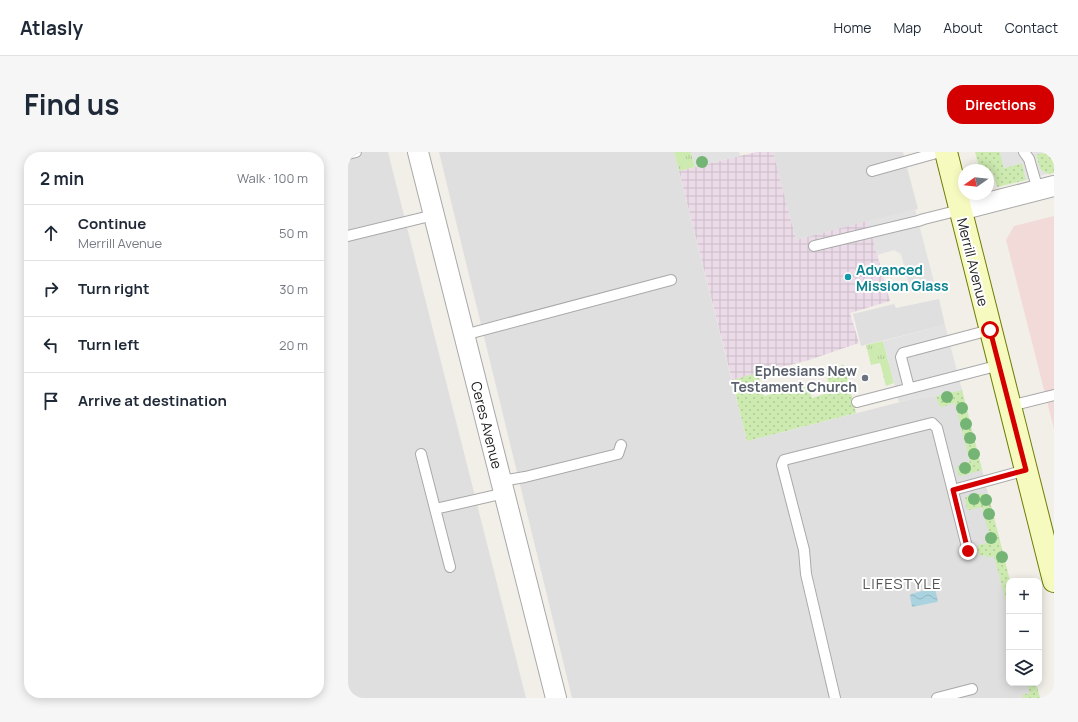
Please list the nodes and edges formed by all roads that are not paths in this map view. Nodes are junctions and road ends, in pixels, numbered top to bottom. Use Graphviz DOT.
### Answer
graph roads {
  1 [pos="356,152"];
  2 [pos="418,152"];
  3 [pos="940,152"];
  4 [pos="946,152"];
  5 [pos="1024,152"];
  6 [pos="348,154"];
  7 [pos="872,171"];
  8 [pos="1046,188"];
  9 [pos="960,210"];
  10 [pos="434,215"];
  11 [pos="348,236"];
  12 [pos="814,246"];
  13 [pos="671,280"];
  14 [pos="990,330"];
  15 [pos="464,335"];
  16 [pos="1000,365"];
  17 [pos="909,388"];
  18 [pos="1054,395"];
  19 [pos="857,402"];
  20 [pos="1010,406"];
  21 [pos="621,445"];
  22 [pos="421,454"];
  23 [pos="1026,470"];
  24 [pos="503,487"];
  25 [pos="953,490"];
  26 [pos="435,509"];
  27 [pos="968,551"];
  28 [pos="450,567"];
  29 [pos="1054,581"];
  30 [pos="972,689"];
  31 [pos="556,698"];
  32 [pos="835,698"];
  33 [pos="937,698"];
  1 -- 6 [label="lane"];
  2 -- 10 [label="street, Ceres Avenue"];
  3 -- 7 [label="lane"];
  4 -- 9 [label="main road, Merrill Avenue"];
  5 -- 8 [label="lane"];
  8 -- 9 [label="street"];
  9 -- 12 [label="lane"];
  9 -- 14 [label="main road, Merrill Avenue"];
  10 -- 11 [label="lane"];
  10 -- 15 [label="street, Ceres Avenue"];
  13 -- 15 [label="lane"];
  14 -- 16 [label="main road, Merrill Avenue"];
  14 -- 17 [label="lane"];
  15 -- 24 [label="street, Ceres Avenue"];
  16 -- 17 [label="lane"];
  16 -- 20 [label="main road, Merrill Avenue"];
  17 -- 19 [label="lane"];
  18 -- 20 [label="lane"];
  20 -- 23 [label="main road, Merrill Avenue"];
  21 -- 24 [label="lane"];
  22 -- 26 [label="lane"];
  23 -- 25 [label="lane"];
  23 -- 29 [label="main road, Merrill Avenue"];
  24 -- 26 [label="lane"];
  24 -- 31 [label="street, Ceres Avenue"];
  25 -- 27 [label="lane"];
  25 -- 32 [label="lane"];
  26 -- 28 [label="lane"];
  30 -- 33 [label="lane"];
}
